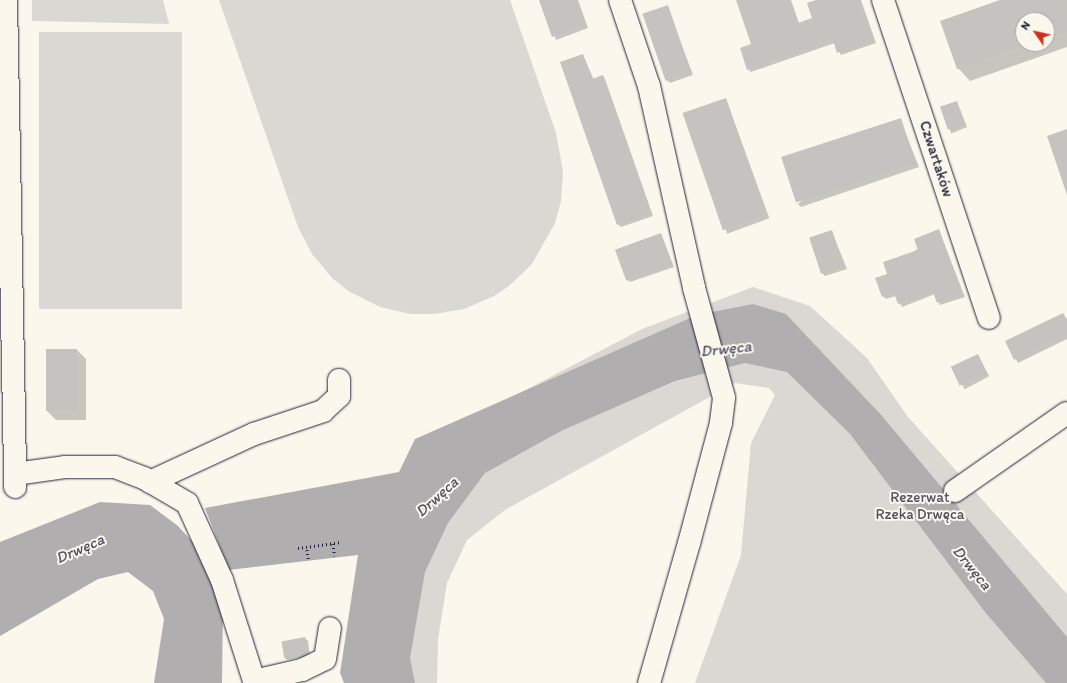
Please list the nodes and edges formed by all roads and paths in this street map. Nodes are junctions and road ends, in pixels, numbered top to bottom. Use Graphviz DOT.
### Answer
graph roads {
  1 [pos="6,0"];
  2 [pos="620,0"];
  3 [pos="883,0"];
  4 [pos="3,42"];
  5 [pos="989,318"];
  6 [pos="339,380"];
  7 [pos="1067,413"];
  8 [pos="150,482"];
  9 [pos="955,491"];
  10 [pos="342,542"];
  11 [pos="333,544"];
  12 [pos="306,547"];
  13 [pos="298,548"];
  14 [pos="335,556"];
  15 [pos="308,559"];
  16 [pos="330,628"];
  17 [pos="649,683"];
  1 -- 4 [label="street"];
  2 -- 17 [label="street"];
  3 -- 5 [label="street, Czwartaków"];
  4 -- 8 [label="street"];
  6 -- 8 [label="street"];
  7 -- 9 [label="street"];
  8 -- 16 [label="street"];
  10 -- 11 [label="path"];
  11 -- 12 [label="path"];
  11 -- 14 [label="path"];
  12 -- 13 [label="path"];
  12 -- 15 [label="path"];
}
